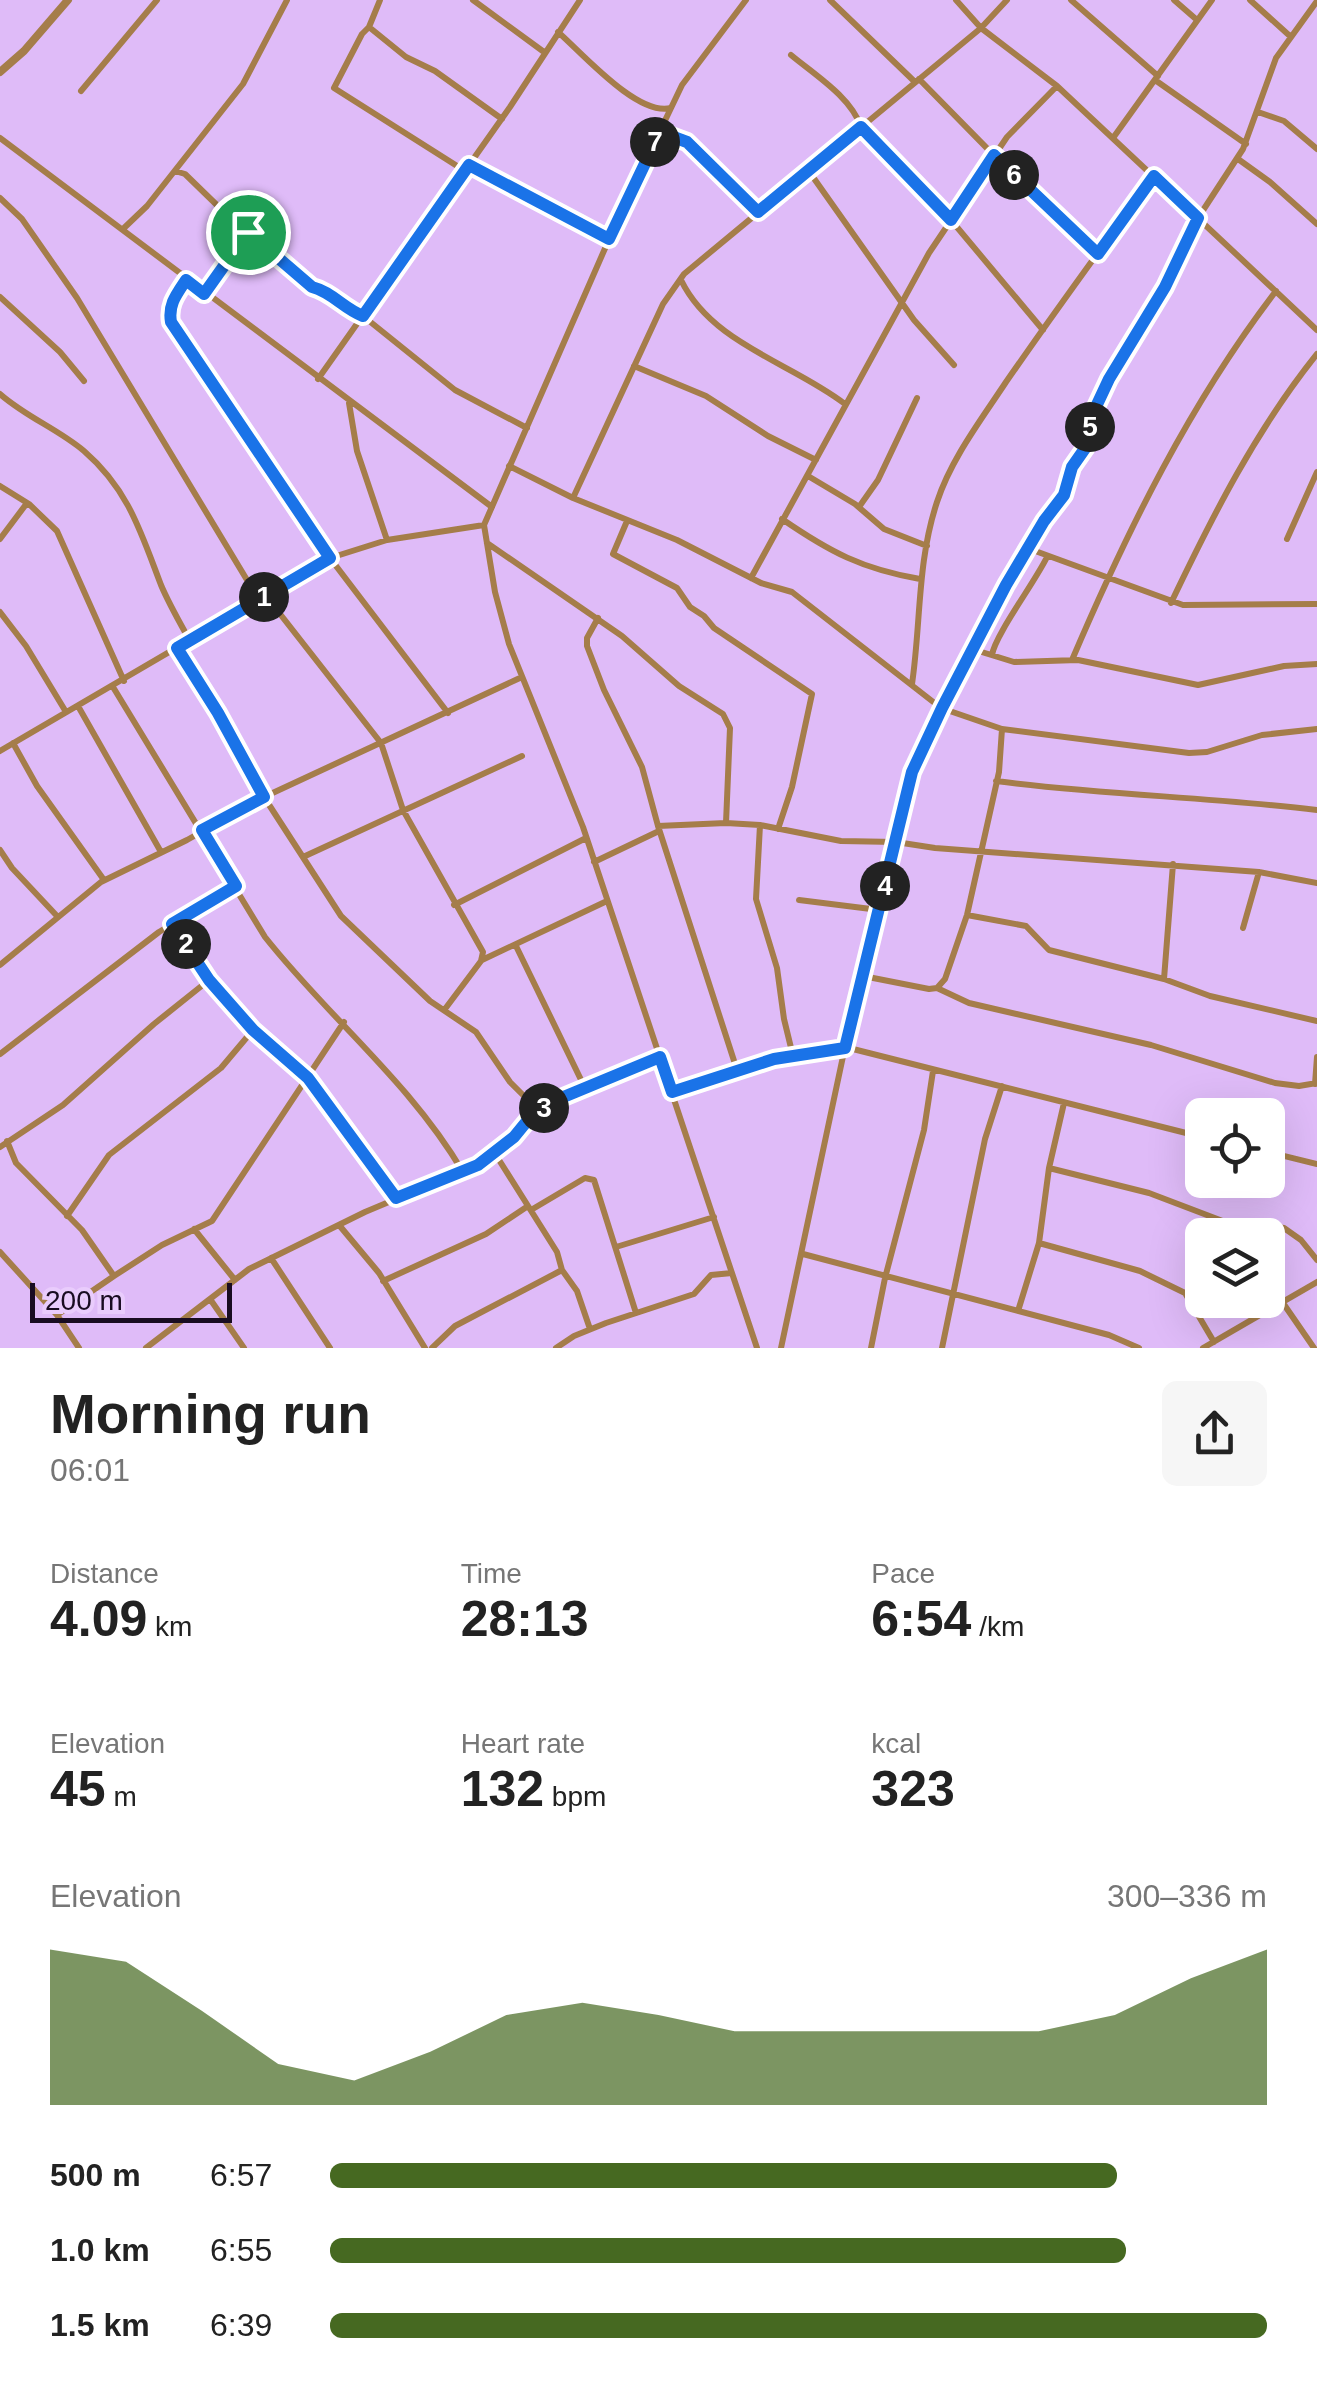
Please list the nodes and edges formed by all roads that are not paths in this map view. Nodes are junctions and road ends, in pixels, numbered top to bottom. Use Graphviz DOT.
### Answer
graph roads {
  1 [pos="68,0"];
  2 [pos="157,0"];
  3 [pos="287,0"];
  4 [pos="380,0"];
  5 [pos="473,0"];
  6 [pos="580,0"];
  7 [pos="746,0"];
  8 [pos="830,0"];
  9 [pos="956,0"];
  10 [pos="1007,0"];
  11 [pos="1072,0"];
  12 [pos="1174,0"];
  13 [pos="1212,0"];
  14 [pos="1250,0"];
  15 [pos="1317,2"];
  16 [pos="1196,20"];
  17 [pos="369,27"];
  18 [pos="982,28"];
  19 [pos="558,32"];
  20 [pos="1291,37"];
  21 [pos="544,52"];
  22 [pos="792,56"];
  23 [pos="0,72"];
  24 [pos="1156,78"];
  25 [pos="917,81"];
  26 [pos="1058,86"];
  27 [pos="81,92"];
  28 [pos="671,108"];
  29 [pos="1258,112"];
  30 [pos="502,118"];
  31 [pos="861,127"];
  32 [pos="660,132"];
  33 [pos="0,138"];
  34 [pos="1113,138"];
  35 [pos="1246,144"];
  36 [pos="1317,149"];
  37 [pos="994,155"];
  38 [pos="1238,159"];
  39 [pos="467,168"];
  40 [pos="808,170"];
  41 [pos="174,171"];
  42 [pos="1154,176"];
  43 [pos="0,198"];
  44 [pos="758,212"];
  45 [pos="1198,218"];
  46 [pos="951,220"];
  47 [pos="1317,224"];
  48 [pos="124,228"];
  49 [pos="248,232"];
  50 [pos="609,239"];
  51 [pos="1098,254"];
  52 [pos="680,279"];
  53 [pos="186,280"];
  54 [pos="1276,292"];
  55 [pos="204,294"];
  56 [pos="0,298"];
  57 [pos="900,302"];
  58 [pos="363,316"];
  59 [pos="1042,330"];
  60 [pos="1317,330"];
  61 [pos="1317,354"];
  62 [pos="954,365"];
  63 [pos="634,366"];
  64 [pos="318,379"];
  65 [pos="84,381"];
  66 [pos="0,394"];
  67 [pos="918,398"];
  68 [pos="349,402"];
  69 [pos="845,404"];
  70 [pos="527,428"];
  71 [pos="816,460"];
  72 [pos="509,466"];
  73 [pos="1317,472"];
  74 [pos="808,476"];
  75 [pos="0,486"];
  76 [pos="573,498"];
  77 [pos="27,503"];
  78 [pos="492,507"];
  79 [pos="859,507"];
  80 [pos="782,519"];
  81 [pos="627,521"];
  82 [pos="484,526"];
  83 [pos="0,539"];
  84 [pos="1286,539"];
  85 [pos="386,540"];
  86 [pos="487,543"];
  87 [pos="927,546"];
  88 [pos="1027,548"];
  89 [pos="1047,557"];
  90 [pos="330,558"];
  91 [pos="751,578"];
  92 [pos="1107,578"];
  93 [pos="920,579"];
  94 [pos="266,596"];
  95 [pos="1172,603"];
  96 [pos="1317,604"];
  97 [pos="0,612"];
  98 [pos="598,618"];
  99 [pos="190,641"];
  100 [pos="177,648"];
  101 [pos="972,648"];
  102 [pos="992,656"];
  103 [pos="1072,660"];
  104 [pos="1317,664"];
  105 [pos="522,677"];
  106 [pos="124,680"];
  107 [pos="912,684"];
  108 [pos="113,687"];
  109 [pos="78,706"];
  110 [pos="942,708"];
  111 [pos="66,712"];
  112 [pos="448,713"];
  113 [pos="1317,729"];
  114 [pos="1002,730"];
  115 [pos="13,743"];
  116 [pos="380,743"];
  117 [pos="0,751"];
  118 [pos="522,756"];
  119 [pos="996,781"];
  120 [pos="264,797"];
  121 [pos="403,810"];
  122 [pos="1317,810"];
  123 [pos="726,823"];
  124 [pos="760,825"];
  125 [pos="658,828"];
  126 [pos="778,829"];
  127 [pos="202,830"];
  128 [pos="586,838"];
  129 [pos="896,842"];
  130 [pos="0,850"];
  131 [pos="979,851"];
  132 [pos="162,852"];
  133 [pos="303,857"];
  134 [pos="594,862"];
  135 [pos="1172,864"];
  136 [pos="1259,872"];
  137 [pos="104,880"];
  138 [pos="1317,883"];
  139 [pos="236,886"];
  140 [pos="799,900"];
  141 [pos="607,901"];
  142 [pos="454,905"];
  143 [pos="880,910"];
  144 [pos="967,915"];
  145 [pos="57,916"];
  146 [pos="172,924"];
  147 [pos="1243,928"];
  148 [pos="516,946"];
  149 [pos="480,961"];
  150 [pos="1,962"];
  151 [pos="863,976"];
  152 [pos="1164,979"];
  153 [pos="209,980"];
  154 [pos="937,988"];
  155 [pos="445,1009"];
  156 [pos="1317,1021"];
  157 [pos="344,1022"];
  158 [pos="253,1030"];
  159 [pos="845,1048"];
  160 [pos="0,1054"];
  161 [pos="793,1056"];
  162 [pos="660,1057"];
  163 [pos="1317,1057"];
  164 [pos="737,1070"];
  165 [pos="933,1071"];
  166 [pos="308,1078"];
  167 [pos="1316,1084"];
  168 [pos="1002,1086"];
  169 [pos="584,1088"];
  170 [pos="672,1092"];
  171 [pos="1064,1103"];
  172 [pos="532,1115"];
  173 [pos="1185,1133"];
  174 [pos="8,1141"];
  175 [pos="0,1147"];
  176 [pos="494,1152"];
  177 [pos="1285,1156"];
  178 [pos="1317,1164"];
  179 [pos="1049,1168"];
  180 [pos="463,1172"];
  181 [pos="396,1198"];
  182 [pos="530,1208"];
  183 [pos="66,1216"];
  184 [pos="714,1217"];
  185 [pos="339,1224"];
  186 [pos="194,1229"];
  187 [pos="1039,1243"];
  188 [pos="616,1247"];
  189 [pos="0,1252"];
  190 [pos="803,1254"];
  191 [pos="271,1258"];
  192 [pos="1317,1260"];
  193 [pos="562,1270"];
  194 [pos="732,1273"];
  195 [pos="114,1276"];
  196 [pos="885,1278"];
  197 [pos="234,1280"];
  198 [pos="383,1281"];
  199 [pos="1317,1282"];
  200 [pos="952,1296"];
  201 [pos="210,1299"];
  202 [pos="1285,1302"];
  203 [pos="1285,1304"];
  204 [pos="1018,1312"];
  205 [pos="636,1313"];
  206 [pos="56,1316"];
  207 [pos="1257,1318"];
  208 [pos="590,1329"];
  209 [pos="1214,1342"];
  210 [pos="157,1345"];
  211 [pos="79,1348"];
  212 [pos="146,1348"];
  213 [pos="244,1348"];
  214 [pos="330,1348"];
  215 [pos="428,1348"];
  216 [pos="556,1348"];
  217 [pos="757,1348"];
  218 [pos="781,1348"];
  219 [pos="871,1348"];
  220 [pos="942,1348"];
  221 [pos="1139,1348"];
  222 [pos="1203,1348"];
  223 [pos="1314,1348"];
  1 -- 23 [label="street"];
  2 -- 27 [label="street"];
  3 -- 41 [label="street"];
  4 -- 17 [label="street"];
  5 -- 21 [label="street"];
  6 -- 19 [label="street"];
  7 -- 28 [label="street"];
  8 -- 25 [label="street"];
  9 -- 18 [label="street"];
  10 -- 18 [label="street"];
  11 -- 24 [label="street"];
  12 -- 16 [label="street"];
  13 -- 16 [label="street"];
  14 -- 20 [label="street"];
  15 -- 20 [label="street"];
  16 -- 24 [label="street"];
  17 -- 30 [label="street"];
  17 -- 39 [label="street"];
  18 -- 25 [label="street"];
  18 -- 26 [label="street"];
  19 -- 21 [label="street"];
  19 -- 28 [label="street"];
  20 -- 29 [label="street"];
  21 -- 30 [label="street"];
  22 -- 31 [label="street"];
  24 -- 34 [label="street"];
  24 -- 35 [label="street"];
  25 -- 31 [label="street"];
  25 -- 37 [label="street"];
  26 -- 34 [label="street"];
  26 -- 37 [label="street"];
  28 -- 32 [label="street"];
  29 -- 35 [label="street"];
  29 -- 36 [label="street"];
  30 -- 39 [label="street"];
  31 -- 40 [label="street"];
  31 -- 46 [label="street"];
  32 -- 44 [label="street"];
  32 -- 50 [label="street"];
  33 -- 48 [label="street"];
  34 -- 42 [label="street"];
  35 -- 38 [label="street"];
  37 -- 46 [label="street"];
  37 -- 51 [label="street"];
  38 -- 45 [label="street"];
  38 -- 47 [label="street"];
  39 -- 50 [label="street"];
  39 -- 58 [label="street"];
  40 -- 44 [label="street"];
  40 -- 57 [label="street"];
  41 -- 48 [label="street"];
  41 -- 49 [label="street"];
  42 -- 45 [label="street"];
  42 -- 51 [label="street"];
  43 -- 94 [label="street"];
  44 -- 52 [label="street"];
  45 -- 54 [label="street"];
  45 -- 88 [label="street"];
  46 -- 57 [label="street"];
  46 -- 59 [label="street"];
  48 -- 53 [label="street"];
  49 -- 55 [label="street"];
  49 -- 58 [label="street"];
  50 -- 70 [label="street"];
  51 -- 59 [label="street"];
  52 -- 63 [label="street"];
  52 -- 69 [label="street"];
  53 -- 55 [label="street"];
  53 -- 90 [label="street"];
  54 -- 60 [label="street"];
  54 -- 92 [label="street"];
  55 -- 64 [label="street"];
  56 -- 65 [label="street"];
  57 -- 62 [label="street"];
  57 -- 69 [label="street"];
  58 -- 64 [label="street"];
  58 -- 70 [label="street"];
  59 -- 87 [label="street"];
  61 -- 95 [label="street"];
  63 -- 71 [label="street"];
  63 -- 76 [label="street"];
  64 -- 68 [label="street"];
  66 -- 99 [label="street"];
  67 -- 79 [label="street"];
  68 -- 78 [label="street"];
  68 -- 85 [label="street"];
  69 -- 71 [label="street"];
  70 -- 72 [label="street"];
  71 -- 74 [label="street"];
  72 -- 76 [label="street"];
  72 -- 78 [label="street"];
  73 -- 84 [label="street"];
  74 -- 79 [label="street"];
  74 -- 80 [label="street"];
  75 -- 77 [label="street"];
  76 -- 81 [label="street"];
  77 -- 83 [label="street"];
  77 -- 106 [label="street"];
  78 -- 82 [label="street"];
  79 -- 87 [label="street"];
  80 -- 91 [label="street"];
  80 -- 93 [label="street"];
  81 -- 91 [label="street"];
  81 -- 126 [label="street"];
  82 -- 85 [label="street"];
  82 -- 86 [label="street"];
  85 -- 90 [label="street"];
  86 -- 98 [label="street"];
  86 -- 105 [label="street"];
  87 -- 93 [label="street"];
  88 -- 89 [label="street"];
  88 -- 101 [label="street"];
  89 -- 92 [label="street"];
  89 -- 102 [label="street"];
  90 -- 94 [label="street"];
  90 -- 112 [label="street"];
  91 -- 107 [label="street"];
  92 -- 95 [label="street"];
  92 -- 103 [label="street"];
  93 -- 107 [label="street"];
  94 -- 99 [label="street"];
  94 -- 116 [label="street"];
  95 -- 96 [label="street"];
  97 -- 111 [label="street"];
  98 -- 123 [label="street"];
  98 -- 125 [label="street"];
  99 -- 100 [label="street"];
  100 -- 106 [label="street"];
  100 -- 120 [label="street"];
  101 -- 102 [label="street"];
  101 -- 110 [label="street"];
  102 -- 103 [label="street"];
  103 -- 104 [label="street"];
  105 -- 112 [label="street"];
  105 -- 128 [label="street"];
  106 -- 108 [label="street"];
  107 -- 110 [label="street"];
  108 -- 109 [label="street"];
  108 -- 127 [label="street"];
  109 -- 111 [label="street"];
  109 -- 132 [label="street"];
  110 -- 114 [label="street"];
  110 -- 129 [label="street"];
  111 -- 115 [label="street"];
  112 -- 116 [label="street"];
  113 -- 114 [label="street"];
  114 -- 119 [label="street"];
  115 -- 117 [label="street"];
  115 -- 137 [label="street"];
  116 -- 120 [label="street"];
  116 -- 121 [label="street"];
  118 -- 121 [label="street"];
  119 -- 122 [label="street"];
  119 -- 131 [label="street"];
  120 -- 127 [label="street"];
  120 -- 133 [label="street"];
  121 -- 133 [label="street"];
  121 -- 142 [label="street"];
  123 -- 124 [label="street"];
  123 -- 125 [label="street"];
  124 -- 126 [label="street"];
  124 -- 161 [label="street"];
  125 -- 134 [label="street"];
  125 -- 164 [label="street"];
  126 -- 129 [label="street"];
  127 -- 132 [label="street"];
  127 -- 139 [label="street"];
  128 -- 134 [label="street"];
  128 -- 142 [label="street"];
  129 -- 131 [label="street"];
  129 -- 143 [label="street"];
  130 -- 145 [label="street"];
  131 -- 135 [label="street"];
  131 -- 144 [label="street"];
  132 -- 137 [label="street"];
  133 -- 155 [label="street"];
  134 -- 141 [label="street"];
  135 -- 136 [label="street"];
  135 -- 152 [label="street"];
  136 -- 138 [label="street"];
  136 -- 147 [label="street"];
  137 -- 145 [label="street"];
  139 -- 146 [label="street"];
  139 -- 157 [label="street"];
  140 -- 143 [label="street"];
  141 -- 148 [label="street"];
  141 -- 162 [label="street"];
  142 -- 149 [label="street"];
  143 -- 151 [label="street"];
  144 -- 152 [label="street"];
  144 -- 154 [label="street"];
  145 -- 150 [label="street"];
  146 -- 153 [label="street"];
  146 -- 160 [label="street"];
  148 -- 149 [label="street"];
  148 -- 169 [label="street"];
  149 -- 155 [label="street"];
  151 -- 154 [label="street"];
  151 -- 159 [label="street"];
  152 -- 156 [label="street"];
  153 -- 158 [label="street"];
  153 -- 174 [label="street"];
  154 -- 167 [label="street"];
  155 -- 172 [label="street"];
  157 -- 166 [label="street"];
  157 -- 180 [label="street"];
  158 -- 166 [label="street"];
  158 -- 183 [label="street"];
  159 -- 161 [label="street"];
  159 -- 165 [label="street"];
  159 -- 190 [label="street"];
  161 -- 164 [label="street"];
  162 -- 169 [label="street"];
  162 -- 170 [label="street"];
  163 -- 167 [label="street"];
  164 -- 170 [label="street"];
  165 -- 168 [label="street"];
  165 -- 196 [label="street"];
  166 -- 181 [label="street"];
  166 -- 186 [label="street"];
  168 -- 171 [label="street"];
  168 -- 200 [label="street"];
  169 -- 172 [label="street"];
  170 -- 184 [label="street"];
  171 -- 173 [label="street"];
  171 -- 179 [label="street"];
  172 -- 176 [label="street"];
  174 -- 175 [label="street"];
  174 -- 183 [label="street"];
  176 -- 180 [label="street"];
  176 -- 182 [label="street"];
  177 -- 178 [label="street"];
  179 -- 187 [label="street"];
  179 -- 192 [label="street"];
  180 -- 181 [label="street"];
  181 -- 185 [label="street"];
  182 -- 188 [label="street"];
  182 -- 193 [label="street"];
  182 -- 198 [label="street"];
  183 -- 195 [label="street"];
  184 -- 188 [label="street"];
  184 -- 194 [label="street"];
  185 -- 191 [label="street"];
  185 -- 198 [label="street"];
  186 -- 195 [label="street"];
  186 -- 197 [label="street"];
  187 -- 204 [label="street"];
  187 -- 209 [label="street"];
  188 -- 205 [label="street"];
  189 -- 206 [label="street"];
  190 -- 196 [label="street"];
  190 -- 218 [label="street"];
  191 -- 197 [label="street"];
  191 -- 214 [label="street"];
  193 -- 208 [label="street"];
  193 -- 215 [label="street"];
  194 -- 205 [label="street"];
  194 -- 217 [label="street"];
  195 -- 206 [label="street"];
  196 -- 200 [label="street"];
  196 -- 219 [label="street"];
  197 -- 201 [label="street"];
  198 -- 215 [label="street"];
  199 -- 202 [label="street"];
  200 -- 204 [label="street"];
  200 -- 220 [label="street"];
  201 -- 210 [label="street"];
  201 -- 213 [label="street"];
  203 -- 223 [label="street"];
  204 -- 221 [label="street"];
  205 -- 208 [label="street"];
  206 -- 211 [label="street"];
  207 -- 209 [label="street"];
  208 -- 216 [label="street"];
  209 -- 222 [label="street"];
  210 -- 212 [label="street"];
}
